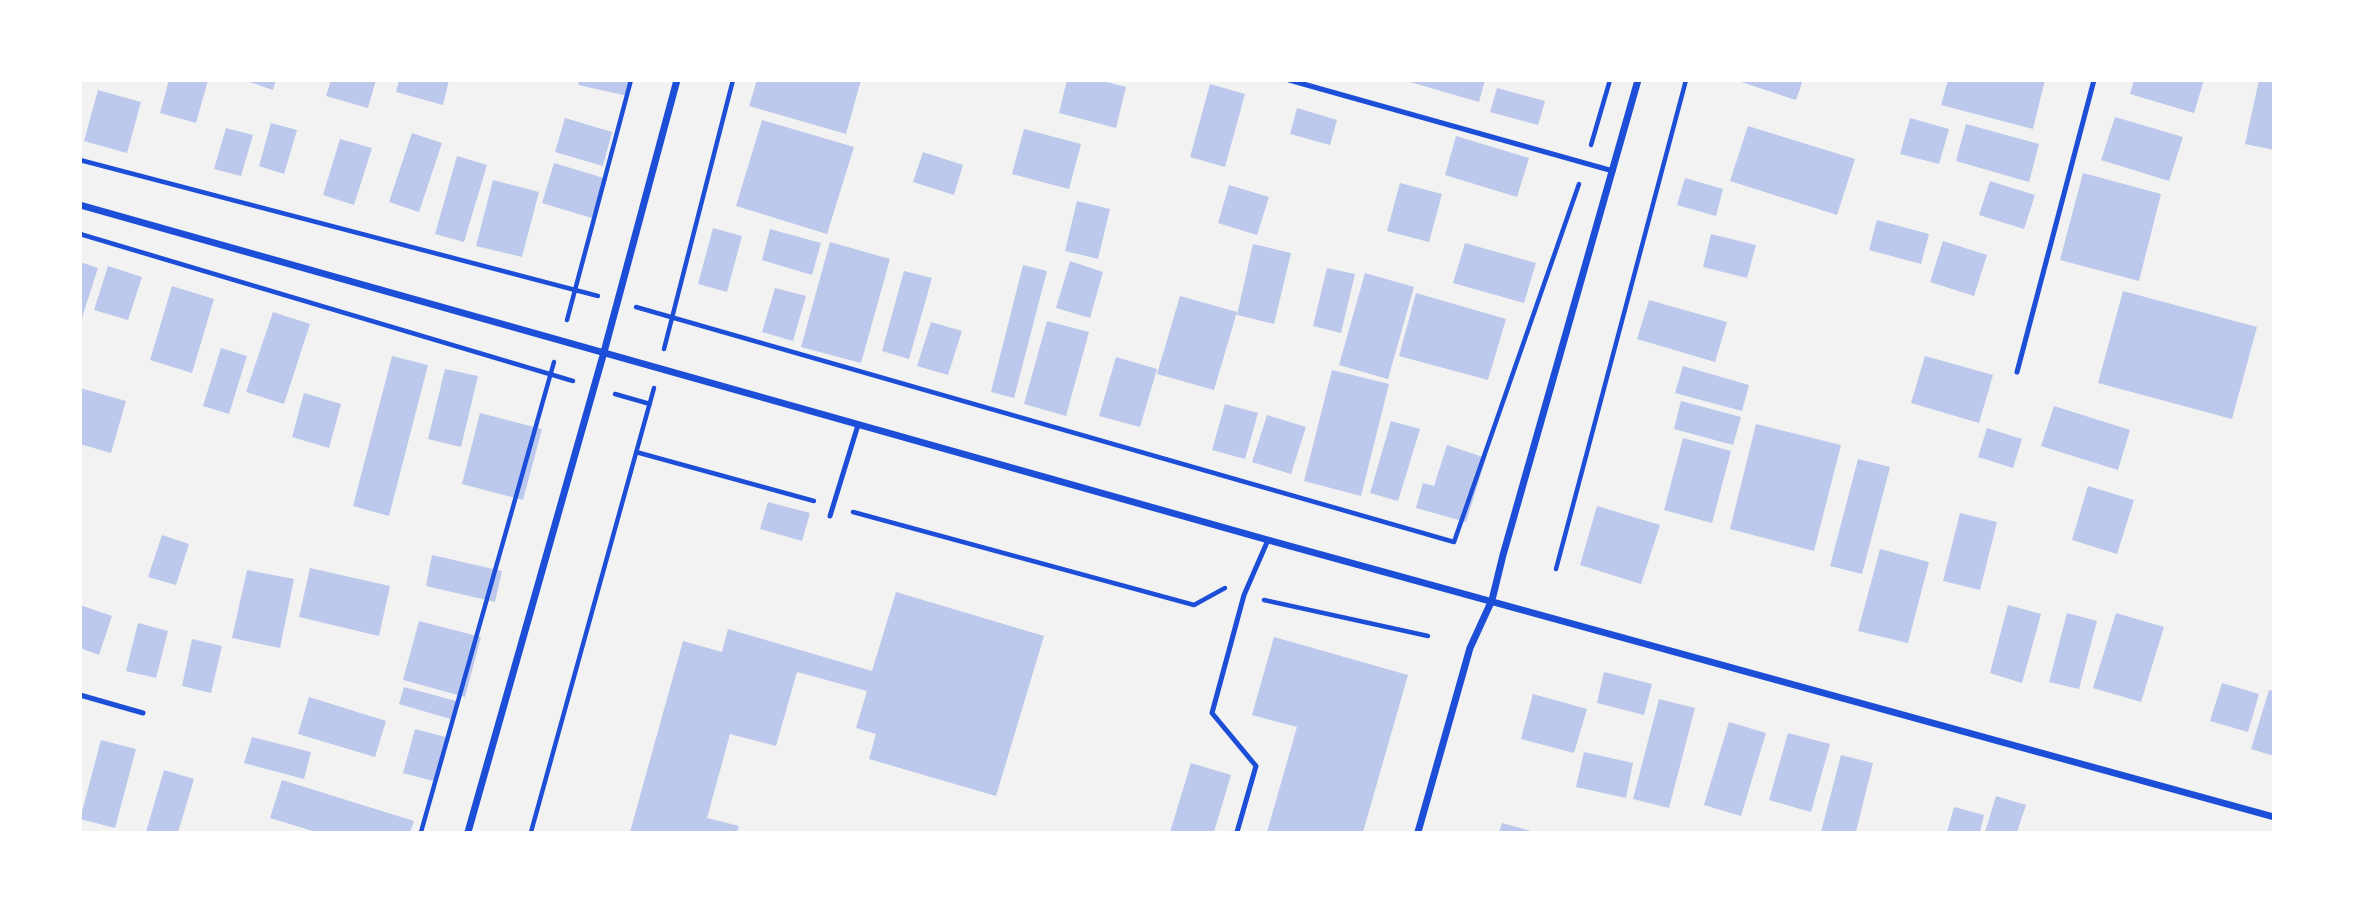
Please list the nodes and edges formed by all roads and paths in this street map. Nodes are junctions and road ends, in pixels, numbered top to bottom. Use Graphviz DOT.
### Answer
graph roads {
  1 [pos="631,80"];
  2 [pos="677,80"];
  3 [pos="733,80"];
  4 [pos="1289,80"];
  5 [pos="1610,80"];
  6 [pos="1638,80"];
  7 [pos="1686,80"];
  8 [pos="2094,80"];
  9 [pos="80,160"];
  10 [pos="1586,162"];
  11 [pos="1612,172"];
  12 [pos="80,205"];
  13 [pos="80,234"];
  14 [pos="576,289"];
  15 [pos="618,302"];
  16 [pos="672,317"];
  17 [pos="561,339"];
  18 [pos="604,352"];
  19 [pos="659,368"];
  20 [pos="2017,372"];
  21 [pos="551,374"];
  22 [pos="594,388"];
  23 [pos="650,404"];
  24 [pos="858,425"];
  25 [pos="636,452"];
  26 [pos="832,506"];
  27 [pos="830,516"];
  28 [pos="1268,540"];
  29 [pos="1556,569"];
  30 [pos="1244,595"];
  31 [pos="1492,600"];
  32 [pos="1428,636"];
  33 [pos="80,695"];
  34 [pos="143,713"];
  35 [pos="2273,817"];
  36 [pos="421,832"];
  37 [pos="468,832"];
  38 [pos="531,832"];
  39 [pos="1237,832"];
  40 [pos="1418,832"];
  1 -- 14 [label="path"];
  2 -- 15 [label="street"];
  3 -- 16 [label="path"];
  4 -- 10 [label="lane"];
  5 -- 10 [label="path"];
  6 -- 11 [label="street"];
  7 -- 29 [label="path"];
  8 -- 20 [label="lane"];
  9 -- 14 [label="path"];
  10 -- 11 [label="lane"];
  10 -- 16 [label="path"];
  11 -- 31 [label="street"];
  12 -- 17 [label="street"];
  13 -- 21 [label="path"];
  14 -- 15 [label="path"];
  14 -- 17 [label="path"];
  15 -- 16 [label="path"];
  15 -- 18 [label="street"];
  16 -- 19 [label="path"];
  17 -- 18 [label="street"];
  17 -- 21 [label="path"];
  18 -- 19 [label="street"];
  18 -- 22 [label="street"];
  19 -- 23 [label="path"];
  19 -- 24 [label="street"];
  21 -- 22 [label="path"];
  21 -- 36 [label="path"];
  22 -- 23 [label="path"];
  22 -- 37 [label="street"];
  23 -- 25 [label="path"];
  24 -- 26 [label="lane"];
  24 -- 28 [label="street"];
  25 -- 26 [label="path"];
  25 -- 38 [label="path"];
  26 -- 27 [label="lane"];
  26 -- 30 [label="path"];
  28 -- 30 [label="lane"];
  28 -- 31 [label="street"];
  30 -- 32 [label="path"];
  30 -- 39 [label="lane"];
  31 -- 35 [label="street"];
  31 -- 40 [label="street"];
  33 -- 34 [label="lane"];
}
